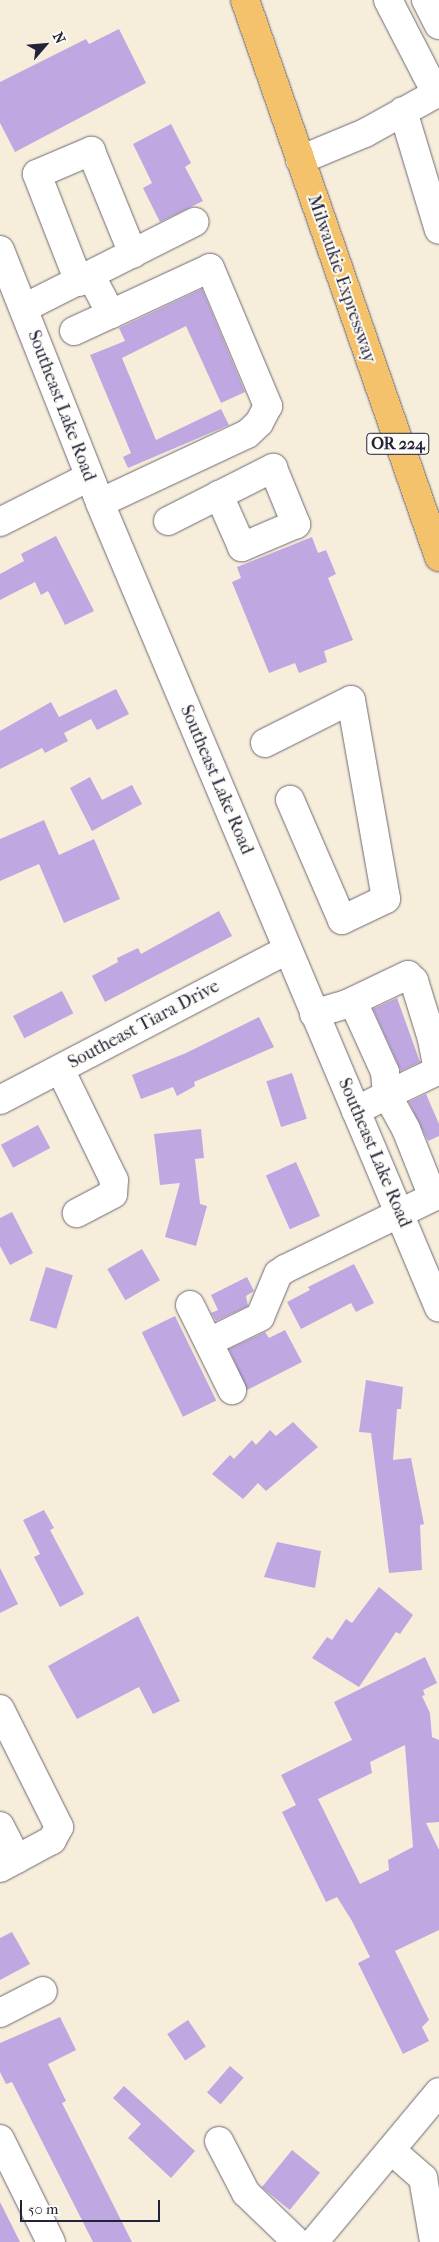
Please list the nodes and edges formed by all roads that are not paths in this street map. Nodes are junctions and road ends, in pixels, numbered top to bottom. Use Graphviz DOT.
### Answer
graph roads {
  1 [pos="245,0"];
  2 [pos="388,0"];
  3 [pos="426,0"];
  4 [pos="439,24"];
  5 [pos="438,93"];
  6 [pos="403,111"];
  7 [pos="300,160"];
  8 [pos="194,222"];
  9 [pos="439,230"];
  10 [pos="0,250"];
  11 [pos="133,254"];
  12 [pos="85,279"];
  13 [pos="24,308"];
  14 [pos="111,314"];
  15 [pos="74,331"];
  16 [pos="89,477"];
  17 [pos="220,495"];
  18 [pos="100,503"];
  19 [pos="168,521"];
  20 [pos="0,522"];
  21 [pos="439,557"];
  22 [pos="265,743"];
  23 [pos="290,800"];
  24 [pos="287,950"];
  25 [pos="351,1005"];
  26 [pos="314,1014"];
  27 [pos="60,1069"];
  28 [pos="386,1083"];
  29 [pos="0,1100"];
  30 [pos="356,1112"];
  31 [pos="399,1213"];
  32 [pos="77,1214"];
  33 [pos="190,1305"];
  34 [pos="439,1308"];
  35 [pos="209,1342"];
  36 [pos="232,1390"];
  37 [pos="0,1709"];
  38 [pos="0,1826"];
  39 [pos="8,1863"];
  40 [pos="43,1991"];
  41 [pos="0,2013"];
  42 [pos="439,2092"];
  43 [pos="0,2139"];
  44 [pos="219,2141"];
  45 [pos="391,2150"];
  46 [pos="312,2241"];
  47 [pos="51,2242"];
  48 [pos="434,2242"];
  1 -- 7 [label="highway, Milwaukie Expressway / OR 224"];
  2 -- 5 [label="street"];
  3 -- 4 [label="street"];
  5 -- 6 [label="street"];
  6 -- 7 [label="street"];
  6 -- 9 [label="street"];
  7 -- 21 [label="highway, Milwaukie Expressway / OR 224"];
  8 -- 11 [label="street"];
  10 -- 13 [label="street, Southeast Lake Road"];
  11 -- 12 [label="street"];
  11 -- 12 [label="street"];
  12 -- 13 [label="street"];
  12 -- 14 [label="street"];
  13 -- 16 [label="street, Southeast Lake Road"];
  14 -- 15 [label="street"];
  14 -- 18 [label="street"];
  16 -- 18 [label="street, Southeast Lake Road"];
  16 -- 20 [label="street"];
  17 -- 19 [label="street"];
  18 -- 24 [label="street, Southeast Lake Road"];
  22 -- 23 [label="street"];
  24 -- 26 [label="street, Southeast Lake Road"];
  24 -- 27 [label="street, Southeast Tiara Drive"];
  25 -- 26 [label="street"];
  25 -- 28 [label="street"];
  25 -- 28 [label="street"];
  26 -- 30 [label="street, Southeast Lake Road"];
  27 -- 29 [label="street, Southeast Tiara Drive"];
  27 -- 32 [label="street"];
  28 -- 30 [label="street"];
  28 -- 31 [label="street"];
  30 -- 31 [label="street, Southeast Lake Road"];
  31 -- 34 [label="street, Southeast Lake Road"];
  31 -- 35 [label="street"];
  33 -- 35 [label="street"];
  35 -- 36 [label="street"];
  37 -- 39 [label="street"];
  38 -- 39 [label="street"];
  40 -- 41 [label="street"];
  42 -- 45 [label="street"];
  43 -- 47 [label="street"];
  44 -- 46 [label="street"];
  45 -- 46 [label="street"];
  45 -- 48 [label="street"];
}
